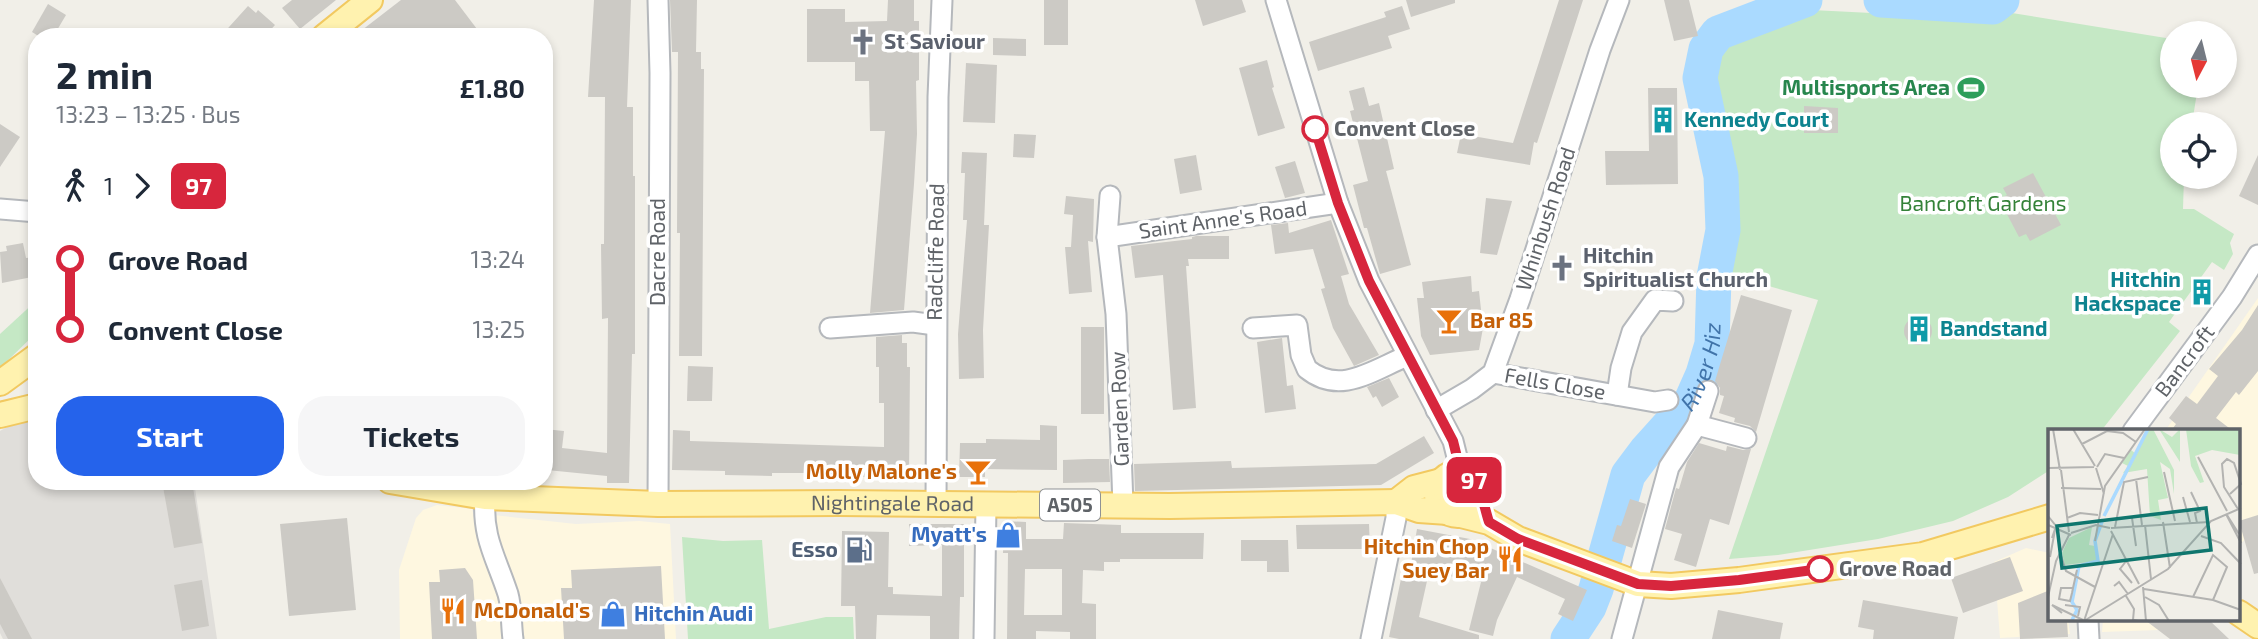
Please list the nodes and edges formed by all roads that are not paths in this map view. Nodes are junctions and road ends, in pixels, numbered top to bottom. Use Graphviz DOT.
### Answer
graph roads {
  1 [pos="370,0"];
  2 [pos="658,0"];
  3 [pos="942,0"];
  4 [pos="1278,0"];
  5 [pos="1619,0"];
  6 [pos="335,28"];
  7 [pos="1110,196"];
  8 [pos="1338,203"];
  9 [pos="0,209"];
  10 [pos="28,211"];
  11 [pos="1107,237"];
  12 [pos="2258,255"];
  13 [pos="1673,301"];
  14 [pos="935,324"];
  15 [pos="830,328"];
  16 [pos="1253,328"];
  17 [pos="1406,356"];
  18 [pos="28,369"];
  19 [pos="1493,373"];
  20 [pos="0,383"];
  21 [pos="1708,391"];
  22 [pos="1618,395"];
  23 [pos="1668,400"];
  24 [pos="28,408"];
  25 [pos="1436,410"];
  26 [pos="0,415"];
  27 [pos="1697,425"];
  28 [pos="2134,429"];
  29 [pos="1746,438"];
  30 [pos="1451,477"];
  31 [pos="474,490"];
  32 [pos="493,492"];
  33 [pos="1479,492"];
  34 [pos="1396,502"];
  35 [pos="936,503"];
  36 [pos="658,504"];
  37 [pos="986,505"];
  38 [pos="1123,505"];
  39 [pos="1454,514"];
  40 [pos="2048,518"];
  41 [pos="1489,522"];
  42 [pos="1638,584"];
  43 [pos="2240,613"];
  44 [pos="2258,626"];
  45 [pos="513,639"];
  46 [pos="984,639"];
  47 [pos="1371,639"];
  48 [pos="1622,639"];
  1 -- 6 [label="main road"];
  2 -- 36 [label="street, Dacre Road"];
  3 -- 14 [label="street, Radcliffe Road"];
  4 -- 8 [label="street"];
  5 -- 19 [label="street, Whinbush Road"];
  7 -- 11 [label="street, Garden Row"];
  8 -- 11 [label="street, Saint Anne's Road"];
  8 -- 17 [label="street"];
  9 -- 10 [label="street"];
  11 -- 38 [label="street, Garden Row"];
  12 -- 28 [label="street, Bancroft"];
  13 -- 22 [label="street, Fells Close"];
  14 -- 15 [label="street"];
  14 -- 35 [label="street, Radcliffe Road"];
  16 -- 17 [label="street"];
  17 -- 25 [label="street"];
  18 -- 20 [label="main road"];
  19 -- 22 [label="street, Fells Close"];
  19 -- 25 [label="street"];
  21 -- 27 [label="street"];
  22 -- 23 [label="street, Fells Close"];
  24 -- 26 [label="main road"];
  25 -- 30 [label="street"];
  27 -- 29 [label="street"];
  27 -- 42 [label="street"];
  30 -- 33 [label="main road"];
  30 -- 34 [label="main road, Nightingale Road / A505"];
  30 -- 39 [label="main road"];
  31 -- 32 [label="main road, Nightingale Road / A505"];
  32 -- 36 [label="main road, Nightingale Road / A505"];
  32 -- 45 [label="street"];
  33 -- 39 [label="main road"];
  33 -- 41 [label="main road"];
  34 -- 38 [label="main road, Nightingale Road / A505"];
  34 -- 39 [label="main road, Nightingale Road / A505"];
  34 -- 47 [label="street"];
  35 -- 36 [label="main road, Nightingale Road / A505"];
  35 -- 37 [label="main road, Nightingale Road / A505"];
  37 -- 38 [label="main road, Nightingale Road / A505"];
  37 -- 46 [label="street"];
  39 -- 41 [label="main road, Nightingale Road / A505"];
  40 -- 42 [label="main road, Nightingale Road / A505"];
  41 -- 42 [label="main road, Nightingale Road / A505"];
  42 -- 48 [label="street"];
  43 -- 44 [label="main road"];
}
